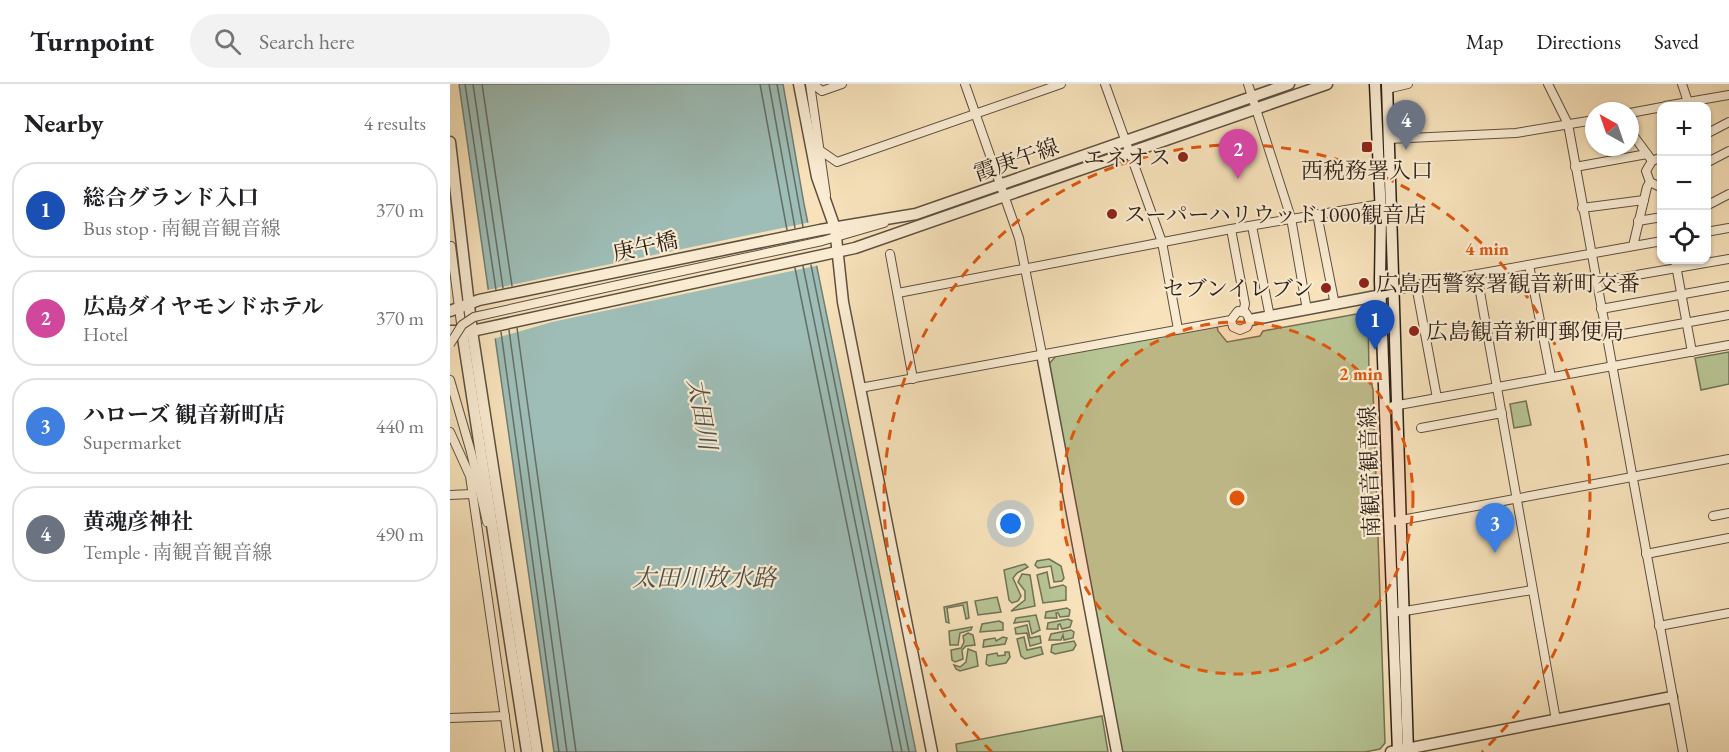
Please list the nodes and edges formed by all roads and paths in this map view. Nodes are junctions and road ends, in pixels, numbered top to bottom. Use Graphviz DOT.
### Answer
graph roads {
  1 [pos="800,84"];
  2 [pos="812,84"];
  3 [pos="842,84"];
  4 [pos="965,84"];
  5 [pos="1062,84"];
  6 [pos="1105,84"];
  7 [pos="1248,84"];
  8 [pos="1289,84"];
  9 [pos="1327,84"];
  10 [pos="1375,84"];
  11 [pos="1408,84"];
  12 [pos="1548,84"];
  13 [pos="1682,84"];
  14 [pos="1387,87"];
  15 [pos="1729,95"];
  16 [pos="1252,97"];
  17 [pos="1688,102"];
  18 [pos="1657,108"];
  19 [pos="1257,110"];
  20 [pos="1639,111"];
  21 [pos="975,113"];
  22 [pos="1585,121"];
  23 [pos="1729,122"];
  24 [pos="1568,124"];
  25 [pos="1711,132"];
  26 [pos="1388,139"];
  27 [pos="1125,141"];
  28 [pos="450,142"];
  29 [pos="1639,143"];
  30 [pos="821,151"];
  31 [pos="1729,151"];
  32 [pos="1130,154"];
  33 [pos="1649,157"];
  34 [pos="1657,157"];
  35 [pos="1711,161"];
  36 [pos="1575,167"];
  37 [pos="1650,182"];
  38 [pos="1000,186"];
  39 [pos="1657,186"];
  40 [pos="1729,194"];
  41 [pos="1005,198"];
  42 [pos="1644,200"];
  43 [pos="826,202"];
  44 [pos="1381,204"];
  45 [pos="1711,204"];
  46 [pos="1582,208"];
  47 [pos="1317,214"];
  48 [pos="1291,218"];
  49 [pos="1657,218"];
  50 [pos="1638,221"];
  51 [pos="1252,226"];
  52 [pos="1729,228"];
  53 [pos="1230,229"];
  54 [pos="1711,229"];
  55 [pos="835,233"];
  56 [pos="821,236"];
  57 [pos="1162,242"];
  58 [pos="1657,242"];
  59 [pos="450,246"];
  60 [pos="1633,246"];
  61 [pos="839,252"];
  62 [pos="890,254"];
  63 [pos="1590,254"];
  64 [pos="1729,259"];
  65 [pos="1711,261"];
  66 [pos="1676,264"];
  67 [pos="1529,265"];
  68 [pos="1026,267"];
  69 [pos="1477,275"];
  70 [pos="1596,282"];
  71 [pos="1416,285"];
  72 [pos="1729,286"];
  73 [pos="898,292"];
  74 [pos="1387,293"];
  75 [pos="1682,295"];
  76 [pos="1335,305"];
  77 [pos="464,306"];
  78 [pos="1601,309"];
  79 [pos="1307,310"];
  80 [pos="1729,315"];
  81 [pos="1247,316"];
  82 [pos="1270,317"];
  83 [pos="1231,320"];
  84 [pos="1687,322"];
  85 [pos="1178,329"];
  86 [pos="450,331"];
  87 [pos="467,331"];
  88 [pos="1607,337"];
  89 [pos="450,344"];
  90 [pos="1729,345"];
  91 [pos="1692,352"];
  92 [pos="1042,354"];
  93 [pos="1611,366"];
  94 [pos="1551,377"];
  95 [pos="913,379"];
  96 [pos="450,380"];
  97 [pos="1498,387"];
  98 [pos="860,388"];
  99 [pos="1437,398"];
  100 [pos="1392,406"];
  101 [pos="1502,413"];
  102 [pos="1421,428"];
  103 [pos="450,432"];
  104 [pos="453,445"];
  105 [pos="1729,459"];
  106 [pos="1631,478"];
  107 [pos="472,494"];
  108 [pos="450,495"];
  109 [pos="1517,500"];
  110 [pos="1729,513"];
  111 [pos="1713,516"];
  112 [pos="1395,521"];
  113 [pos="1729,538"];
  114 [pos="1646,555"];
  115 [pos="503,583"];
  116 [pos="1532,590"];
  117 [pos="1398,612"];
  118 [pos="1729,613"];
  119 [pos="1659,626"];
  120 [pos="1672,697"];
  121 [pos="505,716"];
  122 [pos="450,718"];
  123 [pos="1556,720"];
  124 [pos="1400,751"];
  125 [pos="510,752"];
  126 [pos="527,752"];
  127 [pos="537,752"];
  128 [pos="932,752"];
  129 [pos="1117,752"];
  130 [pos="1683,752"];
  1 -- 43 [label="street"];
  2 -- 3 [label="street"];
  2 -- 30 [label="street"];
  4 -- 21 [label="street"];
  5 -- 21 [label="street"];
  6 -- 27 [label="street"];
  7 -- 16 [label="street"];
  8 -- 16 [label="street, 霞庚午線"];
  9 -- 19 [label="street"];
  10 -- 44 [label="street, 南観音観音線"];
  11 -- 14 [label="street"];
  12 -- 24 [label="street"];
  13 -- 17 [label="street"];
  14 -- 26 [label="street, 南観音観音線"];
  15 -- 17 [label="street"];
  16 -- 19 [label="street"];
  16 -- 27 [label="street, 霞庚午線"];
  18 -- 20 [label="street"];
  19 -- 32 [label="street"];
  19 -- 48 [label="street"];
  21 -- 30 [label="street"];
  21 -- 38 [label="street"];
  22 -- 24 [label="street"];
  23 -- 25 [label="street"];
  24 -- 26 [label="street"];
  24 -- 36 [label="street"];
  26 -- 74 [label="street, 南観音観音線"];
  27 -- 32 [label="street"];
  27 -- 38 [label="street, 霞庚午線"];
  28 -- 77 [label="street"];
  29 -- 33 [label="street"];
  30 -- 43 [label="street"];
  31 -- 35 [label="street"];
  32 -- 41 [label="street"];
  32 -- 57 [label="street"];
  33 -- 34 [label="street"];
  33 -- 36 [label="street"];
  33 -- 37 [label="street"];
  36 -- 46 [label="street"];
  37 -- 39 [label="street"];
  37 -- 42 [label="street"];
  38 -- 41 [label="street"];
  38 -- 55 [label="street, 霞庚午線"];
  40 -- 45 [label="street"];
  41 -- 61 [label="street"];
  41 -- 68 [label="street"];
  42 -- 46 [label="street"];
  42 -- 50 [label="street"];
  43 -- 55 [label="street"];
  44 -- 47 [label="street"];
  44 -- 74 [label="street, 南観音観音線"];
  46 -- 63 [label="street"];
  47 -- 48 [label="street"];
  47 -- 76 [label="street"];
  48 -- 51 [label="street"];
  48 -- 79 [label="street"];
  49 -- 50 [label="street"];
  50 -- 60 [label="street"];
  51 -- 53 [label="street"];
  51 -- 82 [label="street"];
  52 -- 54 [label="street"];
  53 -- 57 [label="street"];
  53 -- 81 [label="street"];
  55 -- 56 [label="street, 霞庚午線"];
  55 -- 61 [label="street"];
  56 -- 77 [label="street, 庚午橋"];
  56 -- 89 [label="street, bridge"];
  57 -- 68 [label="street"];
  57 -- 85 [label="street"];
  58 -- 60 [label="street"];
  59 -- 77 [label="street"];
  60 -- 63 [label="street"];
  61 -- 87 [label="street"];
  61 -- 98 [label="street"];
  62 -- 73 [label="street"];
  63 -- 67 [label="street"];
  63 -- 70 [label="street"];
  64 -- 65 [label="street"];
  66 -- 70 [label="street"];
  66 -- 75 [label="street"];
  67 -- 69 [label="street"];
  67 -- 94 [label="street"];
  68 -- 73 [label="street"];
  68 -- 92 [label="street"];
  69 -- 71 [label="street"];
  69 -- 97 [label="street"];
  70 -- 78 [label="street"];
  71 -- 74 [label="street"];
  71 -- 99 [label="street"];
  72 -- 75 [label="street"];
  73 -- 95 [label="street"];
  74 -- 76 [label="street"];
  74 -- 100 [label="street, 南観音観音線"];
  75 -- 78 [label="street"];
  75 -- 84 [label="street"];
  76 -- 79 [label="street"];
  77 -- 87 [label="street"];
  78 -- 88 [label="street"];
  79 -- 82 [label="street"];
  80 -- 84 [label="street"];
  81 -- 82 [label="street"];
  81 -- 83 [label="street"];
  81 -- 83 [label="street"];
  83 -- 85 [label="street"];
  84 -- 88 [label="street"];
  84 -- 91 [label="street"];
  85 -- 92 [label="street"];
  86 -- 87 [label="street"];
  87 -- 115 [label="street"];
  87 -- 127 [label="street"];
  88 -- 93 [label="street"];
  90 -- 91 [label="street"];
  91 -- 93 [label="street"];
  92 -- 95 [label="street"];
  92 -- 129 [label="street"];
  93 -- 94 [label="street"];
  93 -- 106 [label="street"];
  94 -- 97 [label="street"];
  95 -- 98 [label="street"];
  96 -- 115 [label="street"];
  97 -- 99 [label="street"];
  97 -- 101 [label="street"];
  98 -- 128 [label="street"];
  99 -- 100 [label="street"];
  100 -- 112 [label="street, 南観音観音線"];
  101 -- 102 [label="street"];
  101 -- 109 [label="street"];
  103 -- 104 [label="street"];
  104 -- 107 [label="street"];
  105 -- 106 [label="street"];
  106 -- 109 [label="street"];
  106 -- 114 [label="street"];
  107 -- 108 [label="street"];
  107 -- 121 [label="street"];
  109 -- 112 [label="street"];
  109 -- 116 [label="street"];
  110 -- 111 [label="street"];
  112 -- 117 [label="street, 南観音観音線"];
  113 -- 114 [label="street"];
  114 -- 119 [label="street"];
  115 -- 126 [label="street"];
  116 -- 117 [label="street"];
  116 -- 123 [label="street"];
  117 -- 124 [label="street, 南観音観音線"];
  118 -- 119 [label="street"];
  119 -- 120 [label="street"];
  120 -- 123 [label="street"];
  120 -- 130 [label="street"];
  121 -- 122 [label="street"];
  121 -- 125 [label="street"];
  123 -- 124 [label="street"];
}
